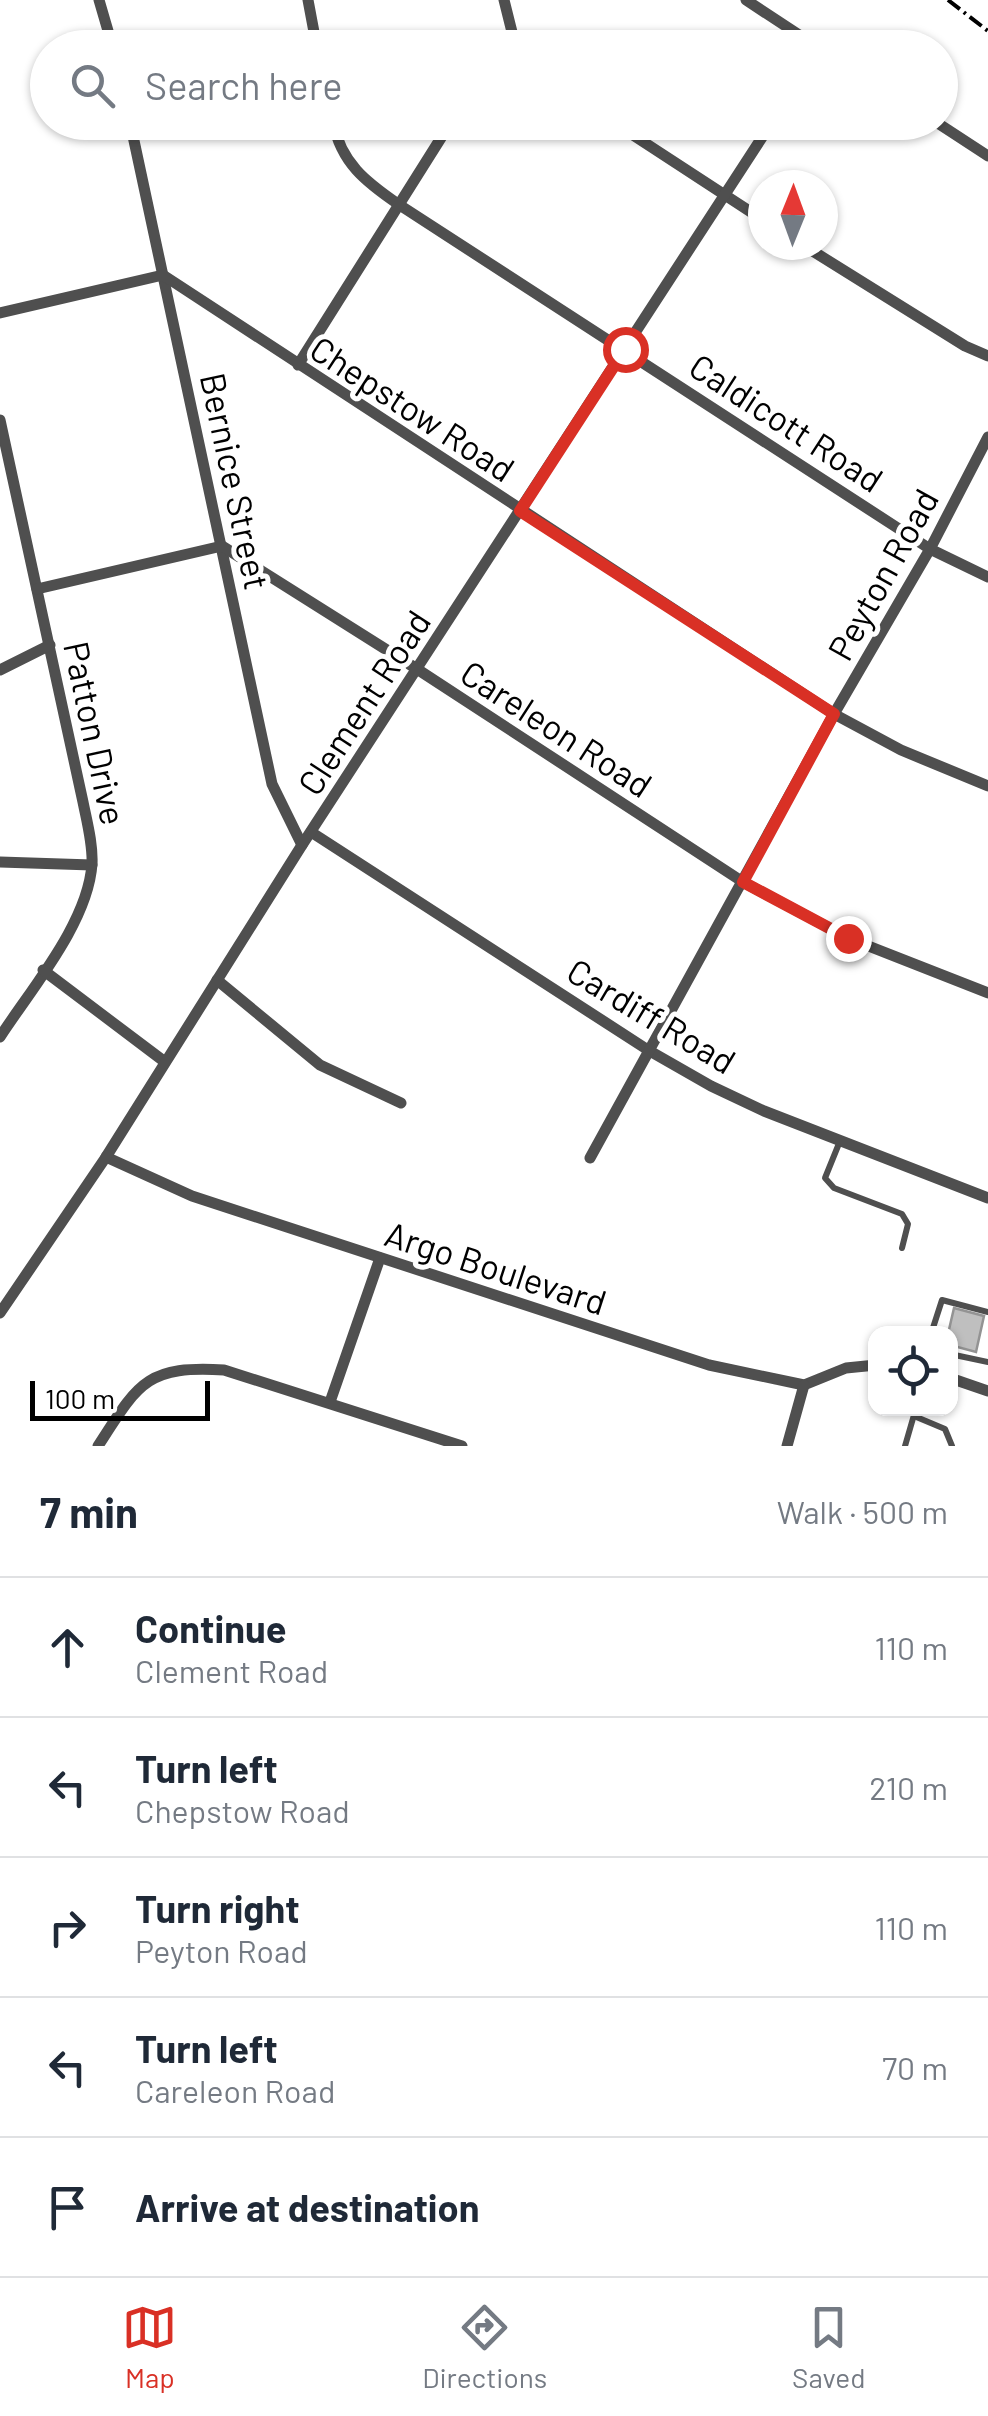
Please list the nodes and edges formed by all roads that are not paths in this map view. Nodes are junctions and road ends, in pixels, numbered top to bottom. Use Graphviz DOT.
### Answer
graph roads {
  1 [pos="99,0"];
  2 [pos="308,0"];
  3 [pos="504,0"];
  4 [pos="746,0"];
  5 [pos="108,30"];
  6 [pos="314,30"];
  7 [pos="509,30"];
  8 [pos="792,30"];
  9 [pos="958,136"];
  10 [pos="134,140"];
  11 [pos="339,140"];
  12 [pos="440,140"];
  13 [pos="640,140"];
  14 [pos="761,140"];
  15 [pos="988,156"];
  16 [pos="725,196"];
  17 [pos="398,204"];
  18 [pos="748,211"];
  19 [pos="827,260"];
  20 [pos="163,275"];
  21 [pos="0,313"];
  22 [pos="625,349"];
  23 [pos="988,356"];
  24 [pos="298,365"];
  25 [pos="0,420"];
  26 [pos="988,437"];
  27 [pos="520,511"];
  28 [pos="222,546"];
  29 [pos="930,549"];
  30 [pos="988,577"];
  31 [pos="37,589"];
  32 [pos="50,644"];
  33 [pos="417,669"];
  34 [pos="0,670"];
  35 [pos="834,714"];
  36 [pos="988,786"];
  37 [pos="311,832"];
  38 [pos="302,846"];
  39 [pos="0,862"];
  40 [pos="92,865"];
  41 [pos="743,882"];
  42 [pos="44,970"];
  43 [pos="217,980"];
  44 [pos="988,994"];
  45 [pos="0,1036"];
  46 [pos="648,1050"];
  47 [pos="165,1062"];
  48 [pos="401,1103"];
  49 [pos="840,1140"];
  50 [pos="106,1157"];
  51 [pos="590,1158"];
  52 [pos="988,1198"];
  53 [pos="902,1248"];
  54 [pos="380,1258"];
  55 [pos="988,1312"];
  56 [pos="0,1313"];
  57 [pos="934,1326"];
  58 [pos="958,1356"];
  59 [pos="988,1362"];
  60 [pos="868,1366"];
  61 [pos="958,1381"];
  62 [pos="804,1386"];
  63 [pos="988,1390"];
  64 [pos="330,1402"];
  65 [pos="913,1416"];
  66 [pos="921,1416"];
  67 [pos="98,1446"];
  68 [pos="462,1446"];
  69 [pos="787,1446"];
  70 [pos="905,1446"];
  71 [pos="952,1446"];
  1 -- 5 [label="street"];
  2 -- 6 [label="street"];
  3 -- 7 [label="street"];
  4 -- 8 [label="street"];
  9 -- 15 [label="street"];
  10 -- 20 [label="street, Bernice Street"];
  11 -- 17 [label="street, Caldicott Road"];
  12 -- 17 [label="street"];
  13 -- 16 [label="street"];
  14 -- 16 [label="street, Clement Road"];
  16 -- 18 [label="street"];
  16 -- 22 [label="street, Clement Road"];
  17 -- 22 [label="street, Caldicott Road"];
  17 -- 24 [label="street"];
  19 -- 23 [label="street"];
  20 -- 21 [label="street"];
  20 -- 24 [label="street, Chepstow Road"];
  20 -- 28 [label="street, Bernice Street"];
  22 -- 27 [label="street, Clement Road"];
  22 -- 29 [label="street, Caldicott Road"];
  24 -- 27 [label="street, Chepstow Road"];
  25 -- 31 [label="street, Patton Drive"];
  26 -- 29 [label="street, Peyton Road"];
  27 -- 33 [label="street, Clement Road"];
  27 -- 35 [label="street, Chepstow Road"];
  28 -- 31 [label="street"];
  28 -- 33 [label="street, Careleon Road"];
  28 -- 38 [label="street, Bernice Street"];
  29 -- 30 [label="street, Caldicott Road"];
  29 -- 35 [label="street, Peyton Road"];
  31 -- 32 [label="street, Patton Drive"];
  32 -- 34 [label="street"];
  32 -- 40 [label="street, Patton Drive"];
  33 -- 37 [label="street, Clement Road"];
  33 -- 41 [label="street, Careleon Road"];
  35 -- 36 [label="street, Chepstow Road"];
  35 -- 41 [label="street, Peyton Road"];
  37 -- 38 [label="street, Clement Road"];
  37 -- 46 [label="street, Cardiff Road"];
  38 -- 43 [label="street, Clement Road"];
  39 -- 40 [label="street"];
  40 -- 42 [label="street, Patton Drive"];
  41 -- 44 [label="street, Careleon Road"];
  41 -- 46 [label="street, Peyton Road"];
  42 -- 45 [label="street, Patton Drive"];
  42 -- 47 [label="street"];
  43 -- 47 [label="street, Clement Road"];
  43 -- 48 [label="street"];
  46 -- 49 [label="street, Cardiff Road"];
  46 -- 51 [label="street, Peyton Road"];
  47 -- 50 [label="street, Clement Road"];
  49 -- 52 [label="street, Cardiff Road"];
  49 -- 53 [label="lane"];
  50 -- 54 [label="street, Argo Boulevard"];
  50 -- 56 [label="street, Clement Road"];
  54 -- 62 [label="street, Argo Boulevard"];
  54 -- 64 [label="street"];
  55 -- 57 [label="lane"];
  58 -- 59 [label="lane"];
  60 -- 62 [label="street"];
  61 -- 63 [label="street"];
  62 -- 69 [label="street"];
  64 -- 67 [label="street"];
  64 -- 68 [label="street"];
  65 -- 70 [label="lane"];
  66 -- 71 [label="lane"];
}
